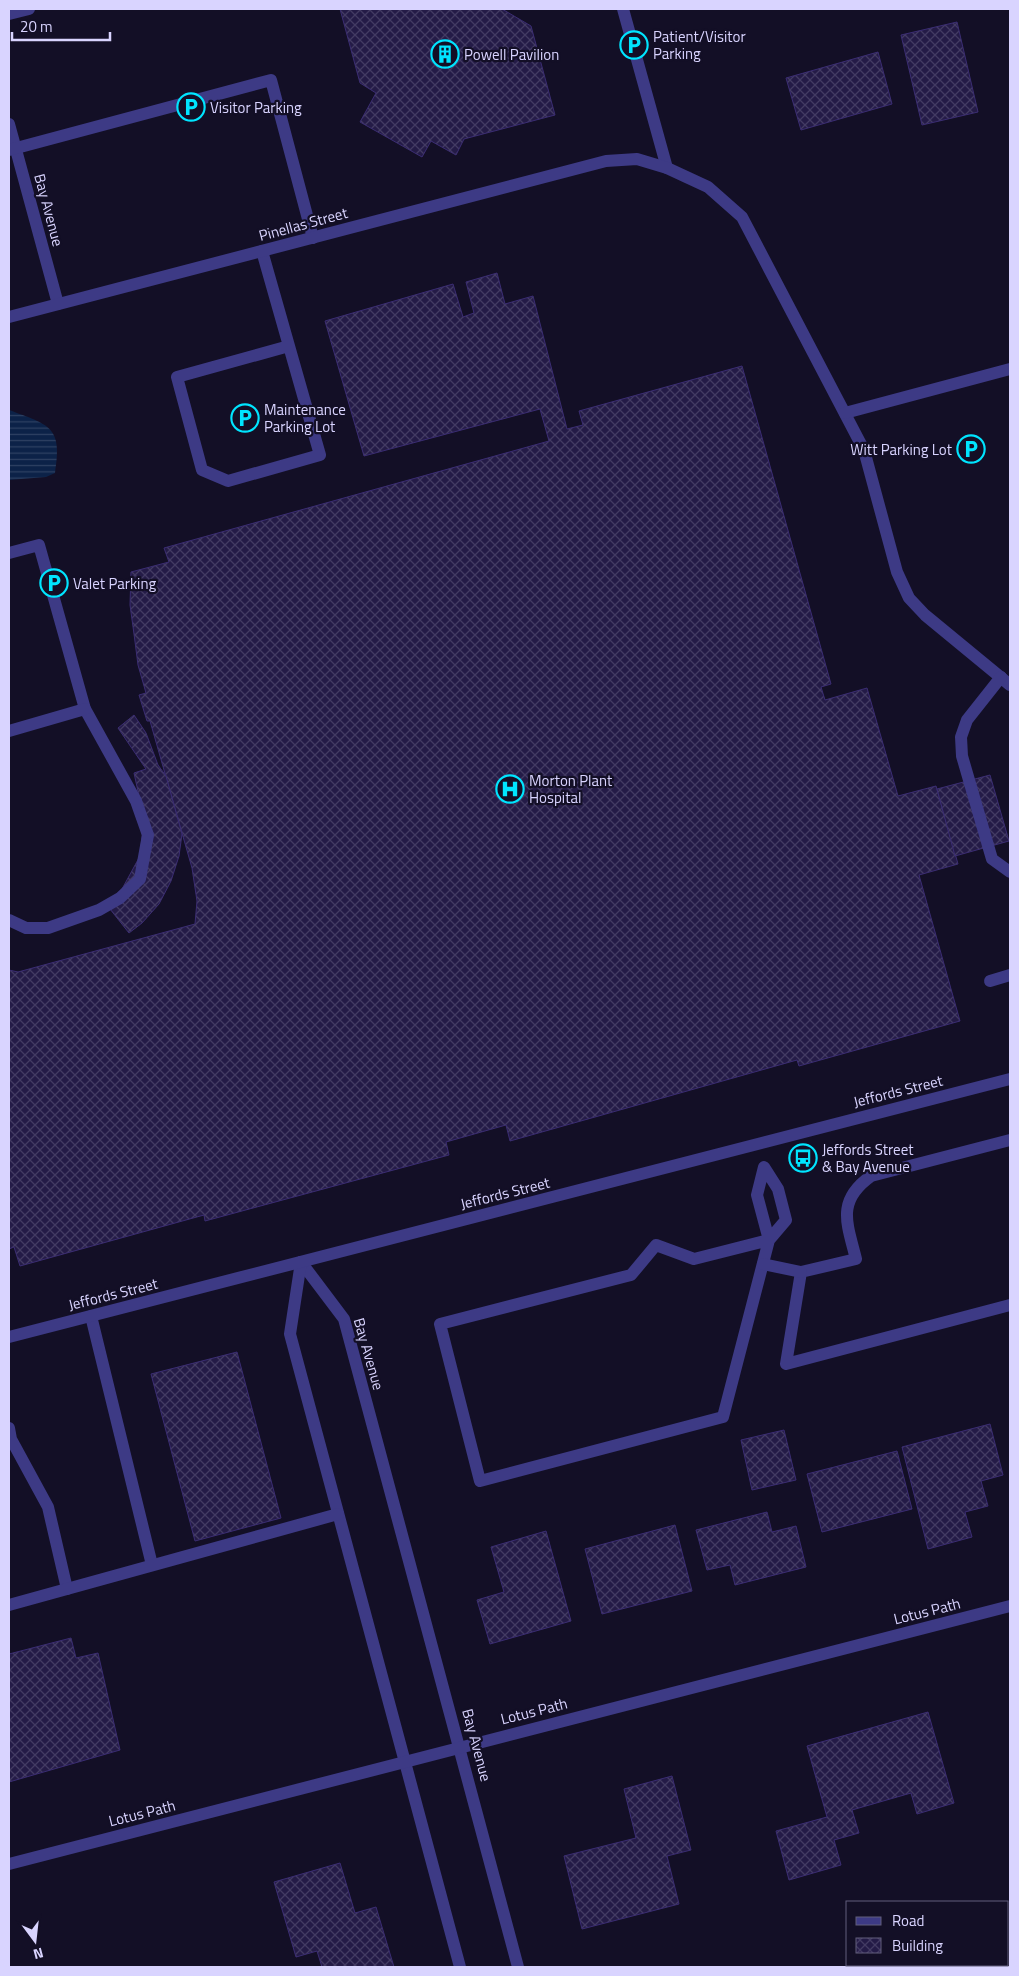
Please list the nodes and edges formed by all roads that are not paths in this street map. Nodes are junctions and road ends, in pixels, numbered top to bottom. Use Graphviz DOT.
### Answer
graph roads {
  1 [pos="29,9"];
  2 [pos="624,9"];
  3 [pos="9,14"];
  4 [pos="9,124"];
  5 [pos="12,149"];
  6 [pos="667,168"];
  7 [pos="313,238"];
  8 [pos="262,251"];
  9 [pos="58,304"];
  10 [pos="9,317"];
  11 [pos="289,346"];
  12 [pos="1010,370"];
  13 [pos="845,413"];
  14 [pos="9,553"];
  15 [pos="1006,681"];
  16 [pos="85,709"];
  17 [pos="9,731"];
  18 [pos="1010,872"];
  19 [pos="9,920"];
  20 [pos="1010,975"];
  21 [pos="990,981"];
  22 [pos="1010,1079"];
  23 [pos="1010,1140"];
  24 [pos="757,1144"];
  25 [pos="764,1167"];
  26 [pos="769,1240"];
  27 [pos="301,1262"];
  28 [pos="763,1264"];
  29 [pos="801,1272"];
  30 [pos="1010,1305"];
  31 [pos="91,1316"];
  32 [pos="9,1337"];
  33 [pos="9,1428"];
  34 [pos="338,1514"];
  35 [pos="152,1565"];
  36 [pos="67,1589"];
  37 [pos="9,1605"];
  38 [pos="1010,1606"];
  39 [pos="461,1747"];
  40 [pos="404,1762"];
  41 [pos="9,1864"];
  42 [pos="460,1967"];
  43 [pos="518,1967"];
  1 -- 3 [label="street"];
  2 -- 6 [label="street"];
  4 -- 5 [label="street, Bay Avenue"];
  5 -- 7 [label="street"];
  5 -- 9 [label="street, Bay Avenue"];
  6 -- 7 [label="street, Pinellas Street"];
  6 -- 13 [label="street, Pinellas Street"];
  7 -- 8 [label="street, Pinellas Street"];
  8 -- 9 [label="street, Pinellas Street"];
  8 -- 11 [label="street"];
  9 -- 10 [label="street, Pinellas Street"];
  11 -- 11 [label="street"];
  12 -- 13 [label="street"];
  13 -- 15 [label="street, Pinellas Street"];
  14 -- 16 [label="street"];
  15 -- 18 [label="street"];
  16 -- 17 [label="street"];
  16 -- 19 [label="street"];
  20 -- 21 [label="street"];
  22 -- 24 [label="street, Jeffords Street"];
  23 -- 29 [label="street"];
  24 -- 25 [label="street"];
  24 -- 27 [label="street, Jeffords Street"];
  25 -- 26 [label="street"];
  25 -- 26 [label="street"];
  26 -- 28 [label="street"];
  26 -- 28 [label="street"];
  27 -- 31 [label="street, Jeffords Street"];
  27 -- 34 [label="street"];
  27 -- 39 [label="street, Bay Avenue"];
  28 -- 29 [label="street"];
  29 -- 30 [label="street"];
  31 -- 32 [label="street, Jeffords Street"];
  31 -- 35 [label="street"];
  33 -- 36 [label="street"];
  34 -- 35 [label="street"];
  34 -- 40 [label="street"];
  35 -- 36 [label="street"];
  36 -- 37 [label="street"];
  38 -- 39 [label="street, Lotus Path"];
  39 -- 40 [label="street, Lotus Path"];
  39 -- 43 [label="street, Bay Avenue"];
  40 -- 41 [label="street, Lotus Path"];
  40 -- 42 [label="street"];
}
